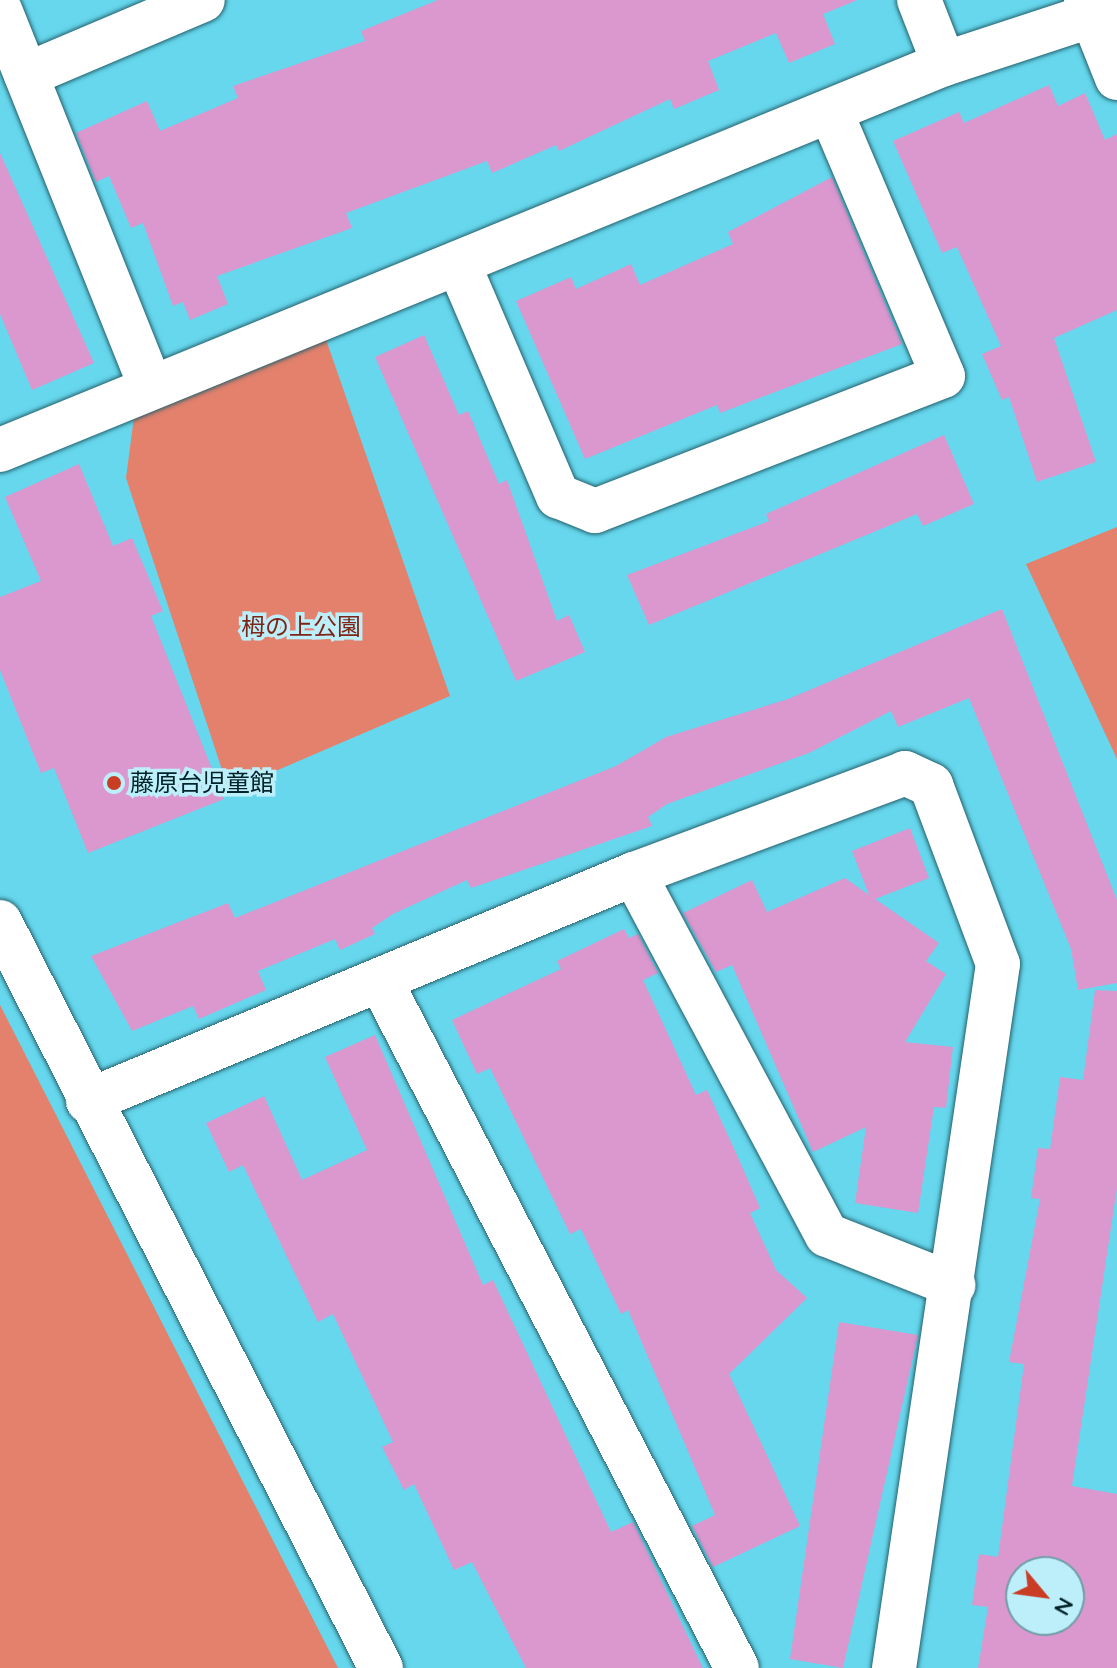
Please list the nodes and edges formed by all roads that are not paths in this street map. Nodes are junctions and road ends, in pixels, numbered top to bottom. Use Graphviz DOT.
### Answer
graph roads {
  1 [pos="203,0"];
  2 [pos="919,0"];
  3 [pos="1098,8"];
  4 [pos="0,10"];
  5 [pos="944,64"];
  6 [pos="26,75"];
  7 [pos="1117,78"];
  8 [pos="831,112"];
  9 [pos="458,263"];
  10 [pos="150,385"];
  11 [pos="0,450"];
  12 [pos="634,874"];
  13 [pos="0,922"];
  14 [pos="380,980"];
  15 [pos="88,1101"];
  16 [pos="953,1285"];
  17 [pos="381,1668"];
  18 [pos="737,1668"];
  19 [pos="894,1668"];
  1 -- 6 [label="street"];
  2 -- 5 [label="street"];
  3 -- 5 [label="street"];
  3 -- 7 [label="street"];
  4 -- 6 [label="street"];
  5 -- 8 [label="street"];
  6 -- 10 [label="street"];
  8 -- 9 [label="street"];
  8 -- 9 [label="street"];
  9 -- 10 [label="street"];
  10 -- 11 [label="street"];
  12 -- 14 [label="street"];
  12 -- 16 [label="street"];
  12 -- 16 [label="street"];
  13 -- 15 [label="street"];
  14 -- 15 [label="street"];
  14 -- 18 [label="street"];
  15 -- 17 [label="street"];
  16 -- 19 [label="street"];
}
